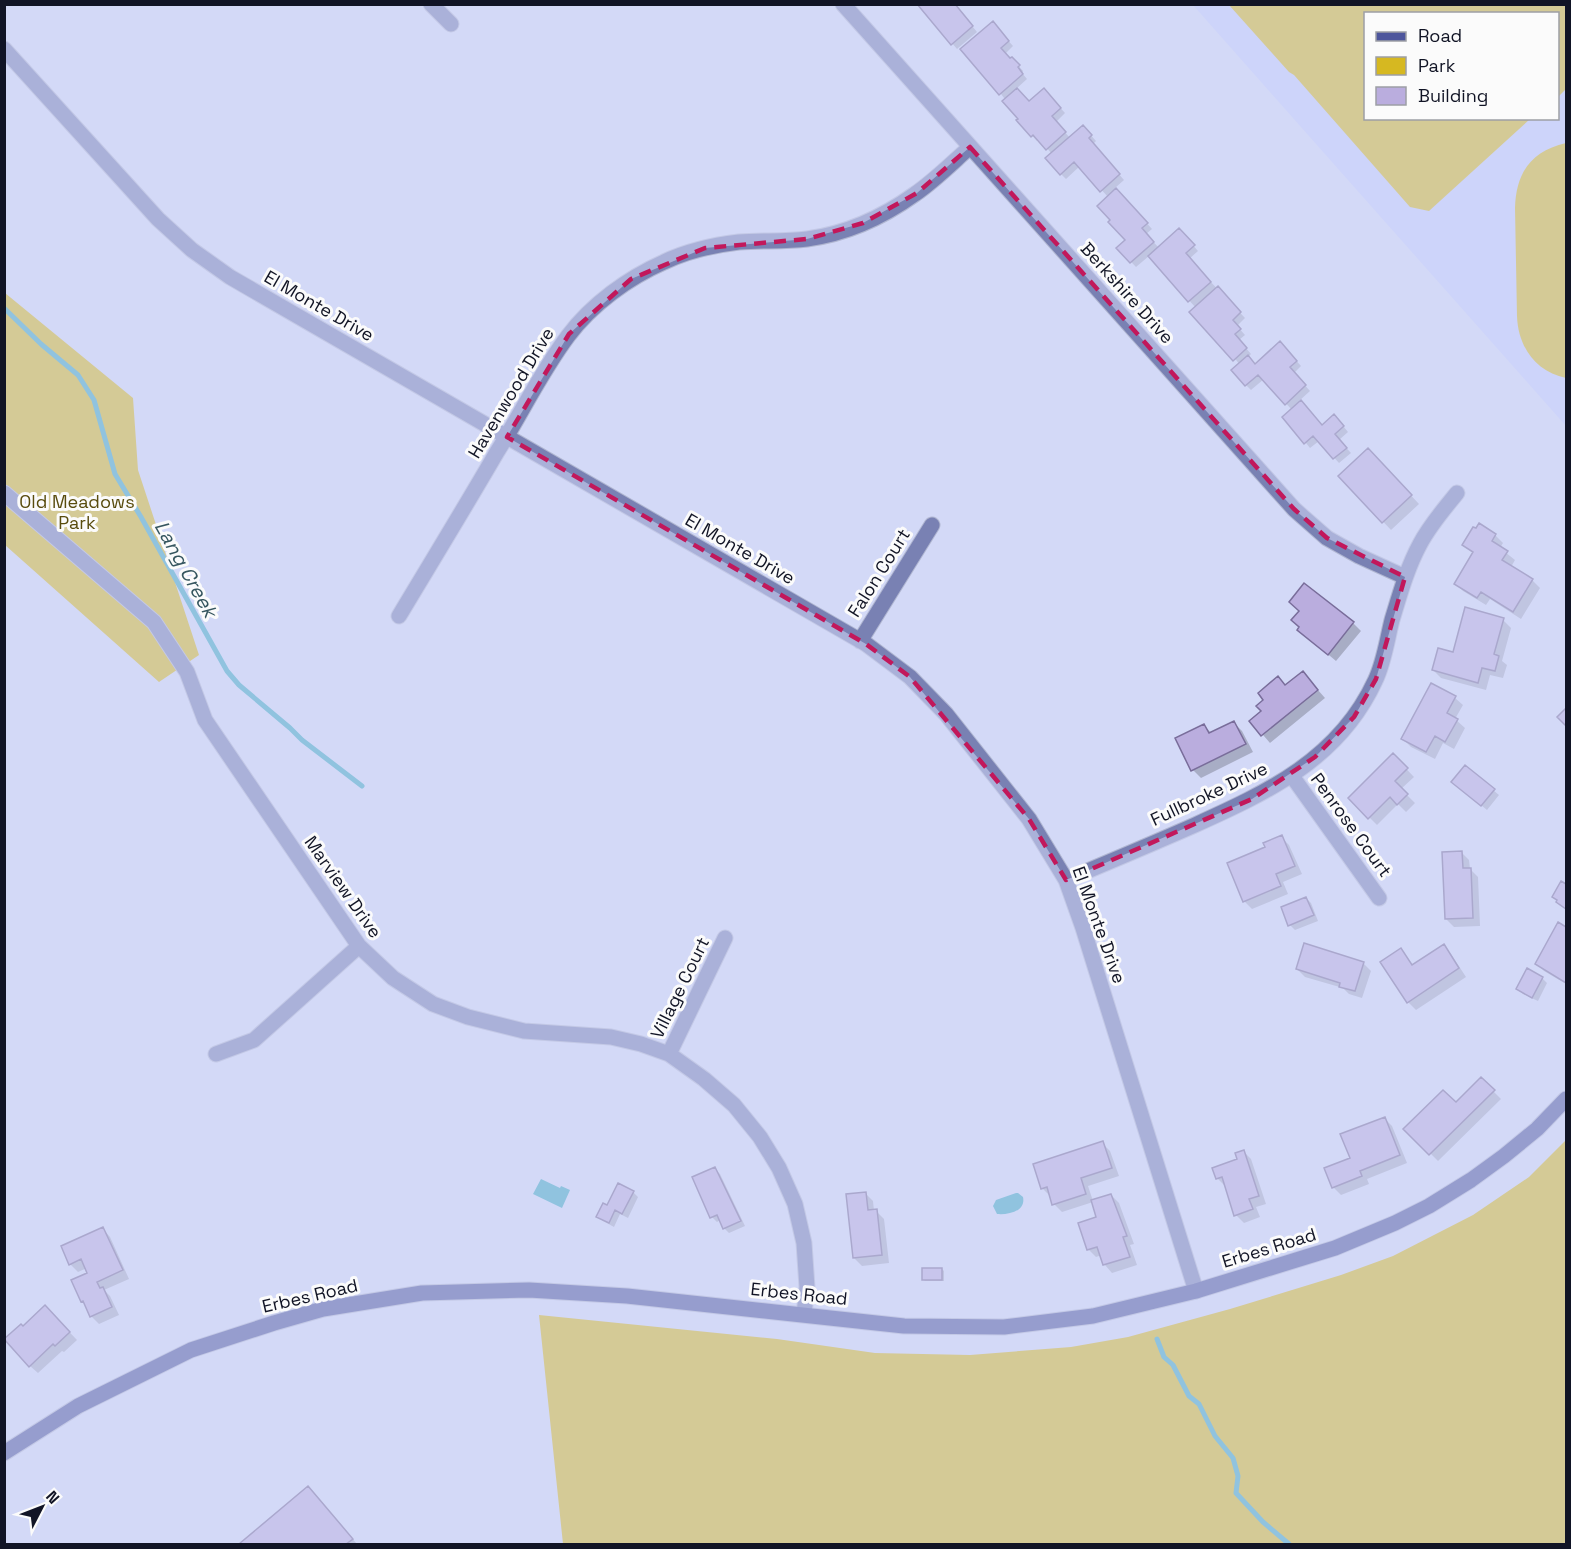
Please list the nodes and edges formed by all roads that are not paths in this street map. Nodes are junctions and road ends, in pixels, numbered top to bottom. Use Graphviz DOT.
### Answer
graph roads {
  1 [pos="431,4"];
  2 [pos="843,4"];
  3 [pos="451,24"];
  4 [pos="4,49"];
  5 [pos="970,147"];
  6 [pos="507,437"];
  7 [pos="4,493"];
  8 [pos="1457,493"];
  9 [pos="932,525"];
  10 [pos="1405,577"];
  11 [pos="399,616"];
  12 [pos="860,641"];
  13 [pos="1292,776"];
  14 [pos="1066,880"];
  15 [pos="1379,898"];
  16 [pos="725,938"];
  17 [pos="359,946"];
  18 [pos="216,1054"];
  19 [pos="669,1054"];
  20 [pos="1566,1099"];
  21 [pos="1196,1291"];
  22 [pos="804,1314"];
  23 [pos="4,1453"];
  1 -- 3 [label="street"];
  2 -- 5 [label="street, Berkshire Drive"];
  4 -- 6 [label="street, El Monte Drive"];
  5 -- 6 [label="street, Havenwood Drive"];
  5 -- 10 [label="street, Berkshire Drive"];
  6 -- 11 [label="street, Havenwood Drive"];
  6 -- 12 [label="street, El Monte Drive"];
  7 -- 17 [label="street, Marview Drive"];
  8 -- 10 [label="street, Fullbroke Drive"];
  9 -- 12 [label="street, Falon Court"];
  10 -- 13 [label="street, Fullbroke Drive"];
  12 -- 14 [label="street, El Monte Drive"];
  13 -- 14 [label="street, Fullbroke Drive"];
  13 -- 15 [label="street, Penrose Court"];
  14 -- 21 [label="street, El Monte Drive"];
  16 -- 19 [label="street, Village Court"];
  17 -- 18 [label="street"];
  17 -- 19 [label="street, Marview Drive"];
  19 -- 22 [label="street, Marview Drive"];
  20 -- 21 [label="main road, Erbes Road"];
  21 -- 22 [label="main road, Erbes Road"];
  22 -- 23 [label="main road, Erbes Road"];
}
